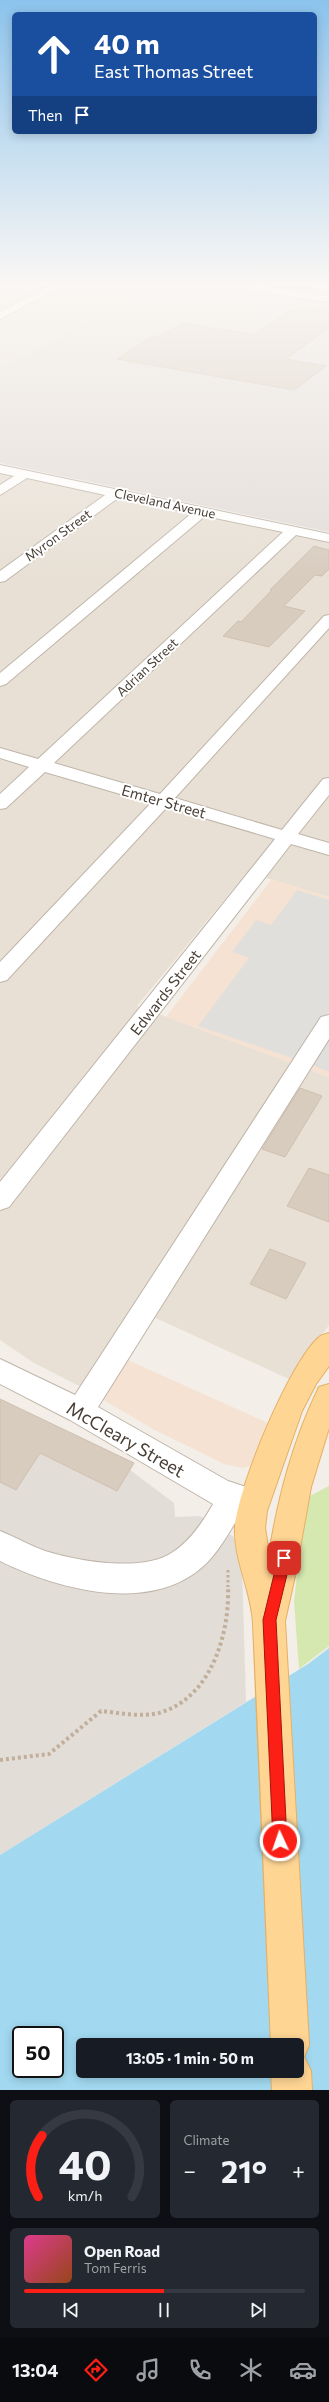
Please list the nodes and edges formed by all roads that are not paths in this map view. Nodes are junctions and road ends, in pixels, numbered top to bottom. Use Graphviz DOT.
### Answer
graph roads {
  1 [pos="0,469"];
  2 [pos="25,474"];
  3 [pos="0,491"];
  4 [pos="116,493"];
  5 [pos="203,511"];
  6 [pos="294,530"];
  7 [pos="329,538"];
  8 [pos="1,576"];
  9 [pos="329,619"];
  10 [pos="0,681"];
  11 [pos="0,753"];
  12 [pos="42,765"];
  13 [pos="329,783"];
  14 [pos="163,801"];
  15 [pos="0,804"];
  16 [pos="286,837"];
  17 [pos="329,849"];
  18 [pos="0,974"];
  19 [pos="329,1022"];
  20 [pos="0,1200"];
  21 [pos="329,1344"];
  22 [pos="0,1371"];
  23 [pos="329,1396"];
  24 [pos="80,1411"];
  25 [pos="244,1501"];
  26 [pos="0,1546"];
  27 [pos="269,1620"];
  28 [pos="290,2038"];
  29 [pos="291,2078"];
  30 [pos="292,2090"];
  1 -- 2 [label="street, Cleveland Avenue"];
  2 -- 3 [label="street"];
  2 -- 4 [label="street, Cleveland Avenue"];
  4 -- 5 [label="street, Cleveland Avenue"];
  4 -- 8 [label="street, Myron Street"];
  5 -- 6 [label="street, Cleveland Avenue"];
  5 -- 10 [label="street"];
  6 -- 7 [label="street, Cleveland Avenue"];
  6 -- 12 [label="street, Adrian Street"];
  9 -- 14 [label="street"];
  11 -- 12 [label="street, Emter Street"];
  12 -- 14 [label="street, Emter Street"];
  12 -- 15 [label="street, Adrian Street"];
  13 -- 16 [label="street, Edwards Street"];
  14 -- 16 [label="street, Emter Street"];
  14 -- 18 [label="street"];
  16 -- 17 [label="street, Emter Street"];
  16 -- 20 [label="street, Edwards Street"];
  19 -- 24 [label="street"];
  21 -- 25 [label="main road"];
  22 -- 24 [label="street, McCleary Street"];
  23 -- 27 [label="main road"];
  24 -- 25 [label="street, McCleary Street"];
  25 -- 26 [label="street"];
  25 -- 27 [label="main road"];
  27 -- 28 [label="main road"];
  29 -- 30 [label="main road"];
}
